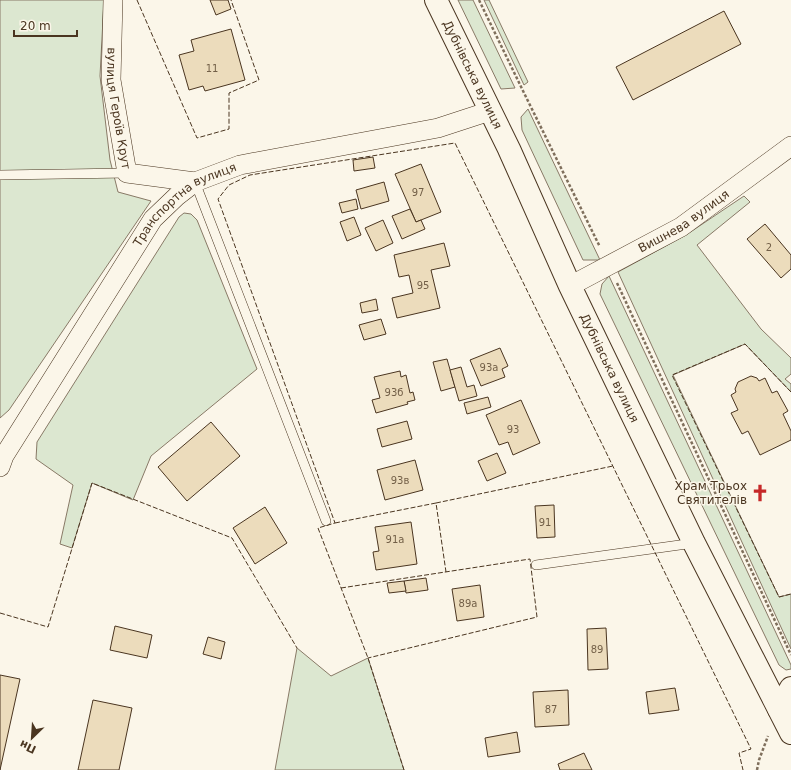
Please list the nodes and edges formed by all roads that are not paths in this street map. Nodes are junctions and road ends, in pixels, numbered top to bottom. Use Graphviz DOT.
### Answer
graph roads {
  1 [pos="113,0"];
  2 [pos="436,0"];
  3 [pos="490,111"];
  4 [pos="791,146"];
  5 [pos="127,173"];
  6 [pos="0,175"];
  7 [pos="195,182"];
  8 [pos="570,286"];
  9 [pos="1,459"];
  10 [pos="326,521"];
  11 [pos="694,543"];
  12 [pos="536,565"];
  13 [pos="791,688"];
  14 [pos="779,709"];
  15 [pos="791,733"];
  1 -- 5 [label="street, вулиця Героїв Крут"];
  2 -- 3 [label="main road, Дубнівська вулиця"];
  3 -- 7 [label="street, Транспортна вулиця"];
  3 -- 8 [label="main road, Дубнівська вулиця"];
  4 -- 8 [label="street, Вишнева вулиця"];
  5 -- 6 [label="lane"];
  5 -- 7 [label="street, вулиця Героїв Крут"];
  7 -- 9 [label="street, Транспортна вулиця"];
  7 -- 10 [label="lane"];
  8 -- 11 [label="main road, Дубнівська вулиця"];
  11 -- 12 [label="lane"];
  11 -- 14 [label="main road, Дубнівська вулиця"];
  13 -- 14 [label="main road"];
  14 -- 15 [label="main road, Дубнівська вулиця"];
}
